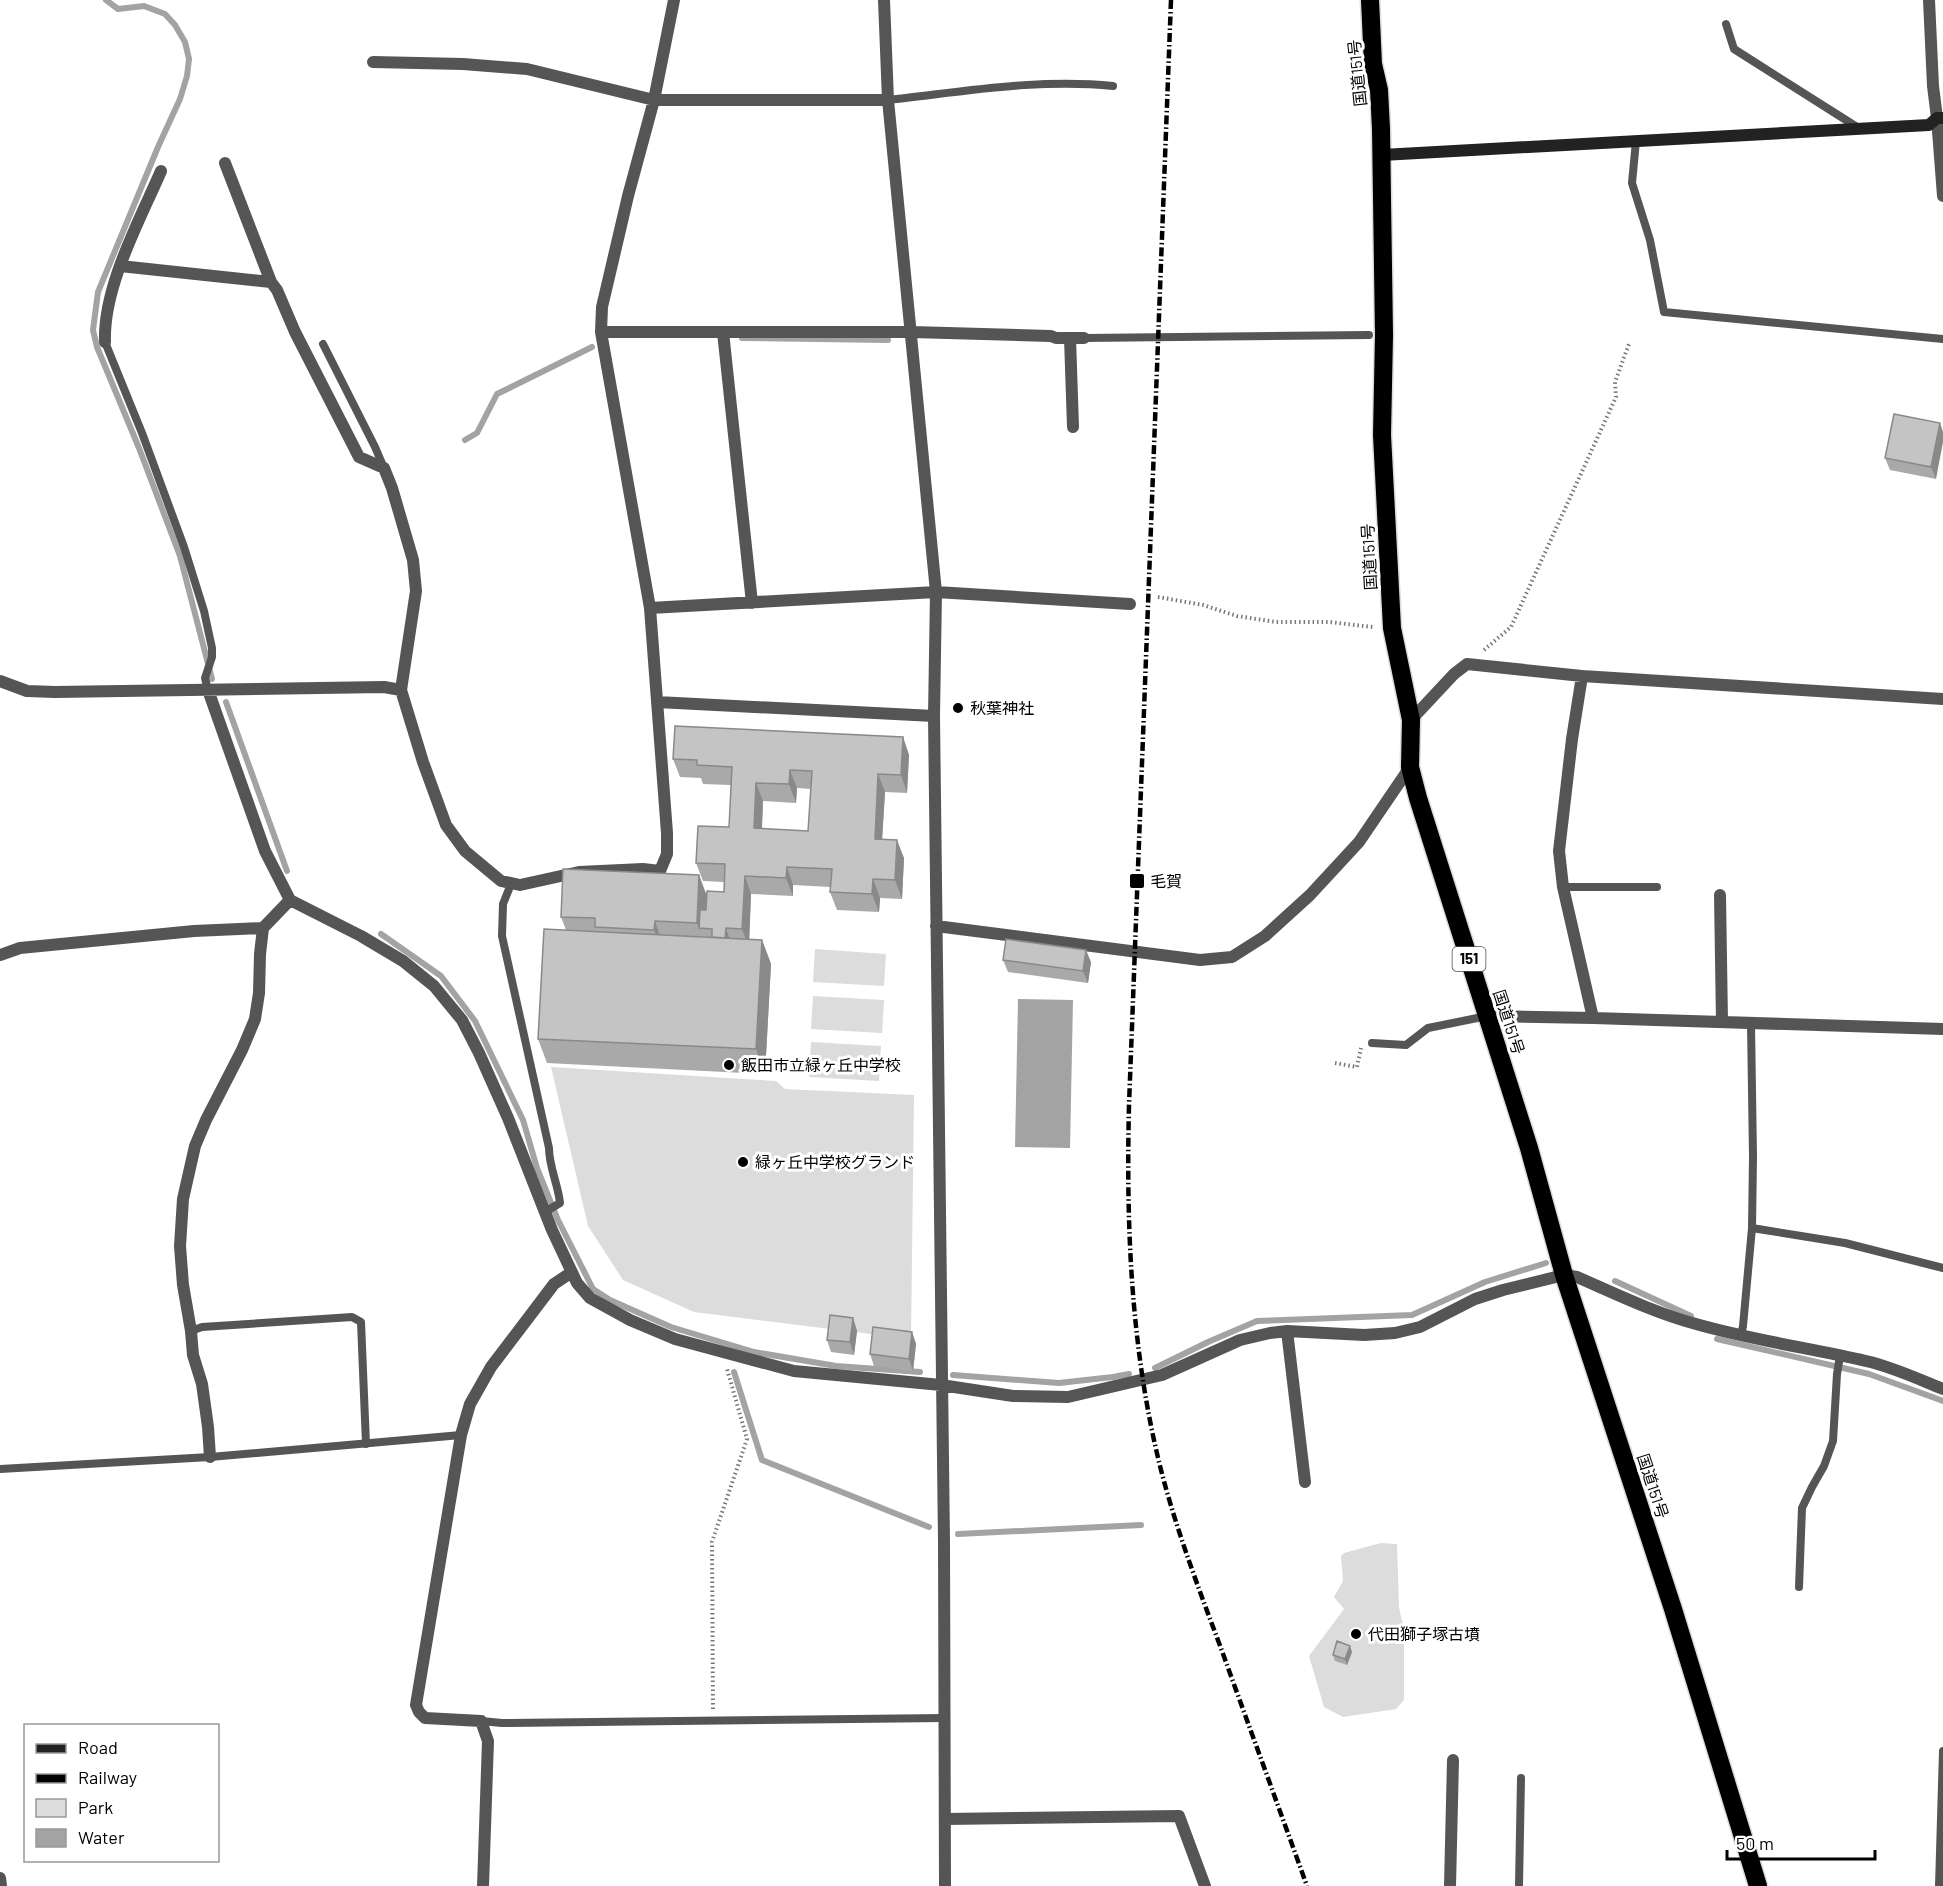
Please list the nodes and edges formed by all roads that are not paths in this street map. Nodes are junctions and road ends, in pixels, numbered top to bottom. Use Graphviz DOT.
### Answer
graph roads {
  1 [pos="674,0"];
  2 [pos="884,0"];
  3 [pos="1371,0"];
  4 [pos="1929,0"];
  5 [pos="1726,24"];
  6 [pos="373,62"];
  7 [pos="1113,86"];
  8 [pos="654,100"];
  9 [pos="888,100"];
  10 [pos="1940,118"];
  11 [pos="1857,127"];
  12 [pos="1636,141"];
  13 [pos="1382,155"];
  14 [pos="225,163"];
  15 [pos="161,171"];
  16 [pos="1943,196"];
  17 [pos="120,266"];
  18 [pos="271,282"];
  19 [pos="601,332"];
  20 [pos="723,332"];
  21 [pos="912,332"];
  22 [pos="1369,335"];
  23 [pos="1070,338"];
  24 [pos="1084,338"];
  25 [pos="1943,339"];
  26 [pos="105,342"];
  27 [pos="323,344"];
  28 [pos="1073,427"];
  29 [pos="384,468"];
  30 [pos="936,592"];
  31 [pos="753,603"];
  32 [pos="1130,604"];
  33 [pos="650,608"];
  34 [pos="1582,676"];
  35 [pos="0,681"];
  36 [pos="206,684"];
  37 [pos="401,690"];
  38 [pos="1943,699"];
  39 [pos="657,702"];
  40 [pos="934,716"];
  41 [pos="1411,720"];
  42 [pos="1410,767"];
  43 [pos="511,884"];
  44 [pos="1563,887"];
  45 [pos="1657,887"];
  46 [pos="1720,895"];
  47 [pos="290,900"];
  48 [pos="936,926"];
  49 [pos="263,927"];
  50 [pos="0,955"];
  51 [pos="1487,1016"];
  52 [pos="1593,1018"];
  53 [pos="1722,1022"];
  54 [pos="1751,1024"];
  55 [pos="1943,1029"];
  56 [pos="1372,1043"];
  57 [pos="546,1211"];
  58 [pos="1752,1228"];
  59 [pos="1943,1268"];
  60 [pos="572,1272"];
  61 [pos="1564,1275"];
  62 [pos="191,1331"];
  63 [pos="1287,1331"];
  64 [pos="1741,1336"];
  65 [pos="1840,1358"];
  66 [pos="941,1385"];
  67 [pos="1943,1389"];
  68 [pos="461,1435"];
  69 [pos="366,1444"];
  70 [pos="210,1457"];
  71 [pos="0,1469"];
  72 [pos="1305,1482"];
  73 [pos="1799,1587"];
  74 [pos="944,1718"];
  75 [pos="481,1721"];
  76 [pos="1943,1751"];
  77 [pos="1453,1761"];
  78 [pos="1521,1778"];
  79 [pos="945,1819"];
  80 [pos="0,1878"];
  81 [pos="1,1886"];
  82 [pos="483,1886"];
  83 [pos="945,1886"];
  84 [pos="1205,1886"];
  85 [pos="1450,1886"];
  86 [pos="1519,1886"];
  87 [pos="1758,1886"];
  88 [pos="1939,1886"];
  1 -- 8 [label="street"];
  2 -- 9 [label="street"];
  3 -- 13 [label="highway, 国道151号 / 151"];
  4 -- 10 [label="street"];
  5 -- 11 [label="lane"];
  6 -- 8 [label="street"];
  7 -- 9 [label="lane"];
  8 -- 9 [label="street"];
  8 -- 19 [label="street"];
  9 -- 21 [label="street"];
  10 -- 11 [label="street"];
  10 -- 16 [label="street"];
  11 -- 12 [label="street"];
  12 -- 13 [label="street"];
  12 -- 25 [label="lane"];
  13 -- 41 [label="highway, 国道151号 / 151"];
  14 -- 18 [label="street"];
  15 -- 17 [label="street"];
  17 -- 18 [label="street"];
  17 -- 26 [label="street"];
  18 -- 29 [label="street"];
  19 -- 20 [label="street"];
  19 -- 33 [label="street"];
  20 -- 21 [label="street"];
  20 -- 31 [label="street"];
  21 -- 23 [label="street"];
  21 -- 30 [label="street"];
  22 -- 24 [label="lane"];
  23 -- 24 [label="street"];
  23 -- 28 [label="street"];
  26 -- 36 [label="lane"];
  27 -- 29 [label="lane"];
  29 -- 37 [label="street"];
  30 -- 31 [label="street"];
  30 -- 32 [label="street"];
  30 -- 40 [label="street"];
  31 -- 33 [label="street"];
  33 -- 39 [label="street"];
  34 -- 38 [label="street"];
  34 -- 41 [label="street"];
  34 -- 44 [label="street"];
  35 -- 36 [label="street"];
  36 -- 37 [label="street"];
  36 -- 47 [label="street"];
  37 -- 43 [label="street"];
  39 -- 40 [label="street"];
  39 -- 43 [label="street"];
  40 -- 48 [label="street"];
  41 -- 42 [label="highway, 国道151号 / 151"];
  42 -- 48 [label="street"];
  42 -- 51 [label="highway, 国道151号 / 151"];
  43 -- 57 [label="lane"];
  44 -- 45 [label="lane"];
  44 -- 52 [label="street"];
  46 -- 53 [label="street"];
  47 -- 49 [label="street"];
  47 -- 57 [label="street"];
  48 -- 66 [label="street"];
  49 -- 50 [label="street"];
  49 -- 62 [label="street"];
  51 -- 52 [label="street"];
  51 -- 56 [label="lane"];
  51 -- 61 [label="highway, 国道151号 / 151"];
  52 -- 53 [label="street"];
  53 -- 54 [label="street"];
  54 -- 55 [label="street"];
  54 -- 58 [label="lane"];
  57 -- 60 [label="street"];
  58 -- 59 [label="lane"];
  58 -- 64 [label="lane"];
  60 -- 66 [label="street"];
  60 -- 68 [label="street"];
  61 -- 63 [label="street"];
  61 -- 64 [label="street"];
  61 -- 87 [label="highway, 国道151号 / 151"];
  62 -- 69 [label="lane"];
  62 -- 70 [label="street"];
  63 -- 66 [label="street"];
  63 -- 72 [label="street"];
  64 -- 65 [label="street"];
  65 -- 67 [label="street"];
  65 -- 73 [label="lane"];
  66 -- 74 [label="street"];
  68 -- 69 [label="lane"];
  68 -- 75 [label="street"];
  69 -- 70 [label="lane"];
  70 -- 71 [label="lane"];
  74 -- 75 [label="lane"];
  74 -- 79 [label="street"];
  75 -- 82 [label="street"];
  76 -- 88 [label="lane"];
  77 -- 85 [label="street"];
  78 -- 86 [label="lane"];
  79 -- 83 [label="street"];
  79 -- 84 [label="street"];
  80 -- 81 [label="street"];
}
